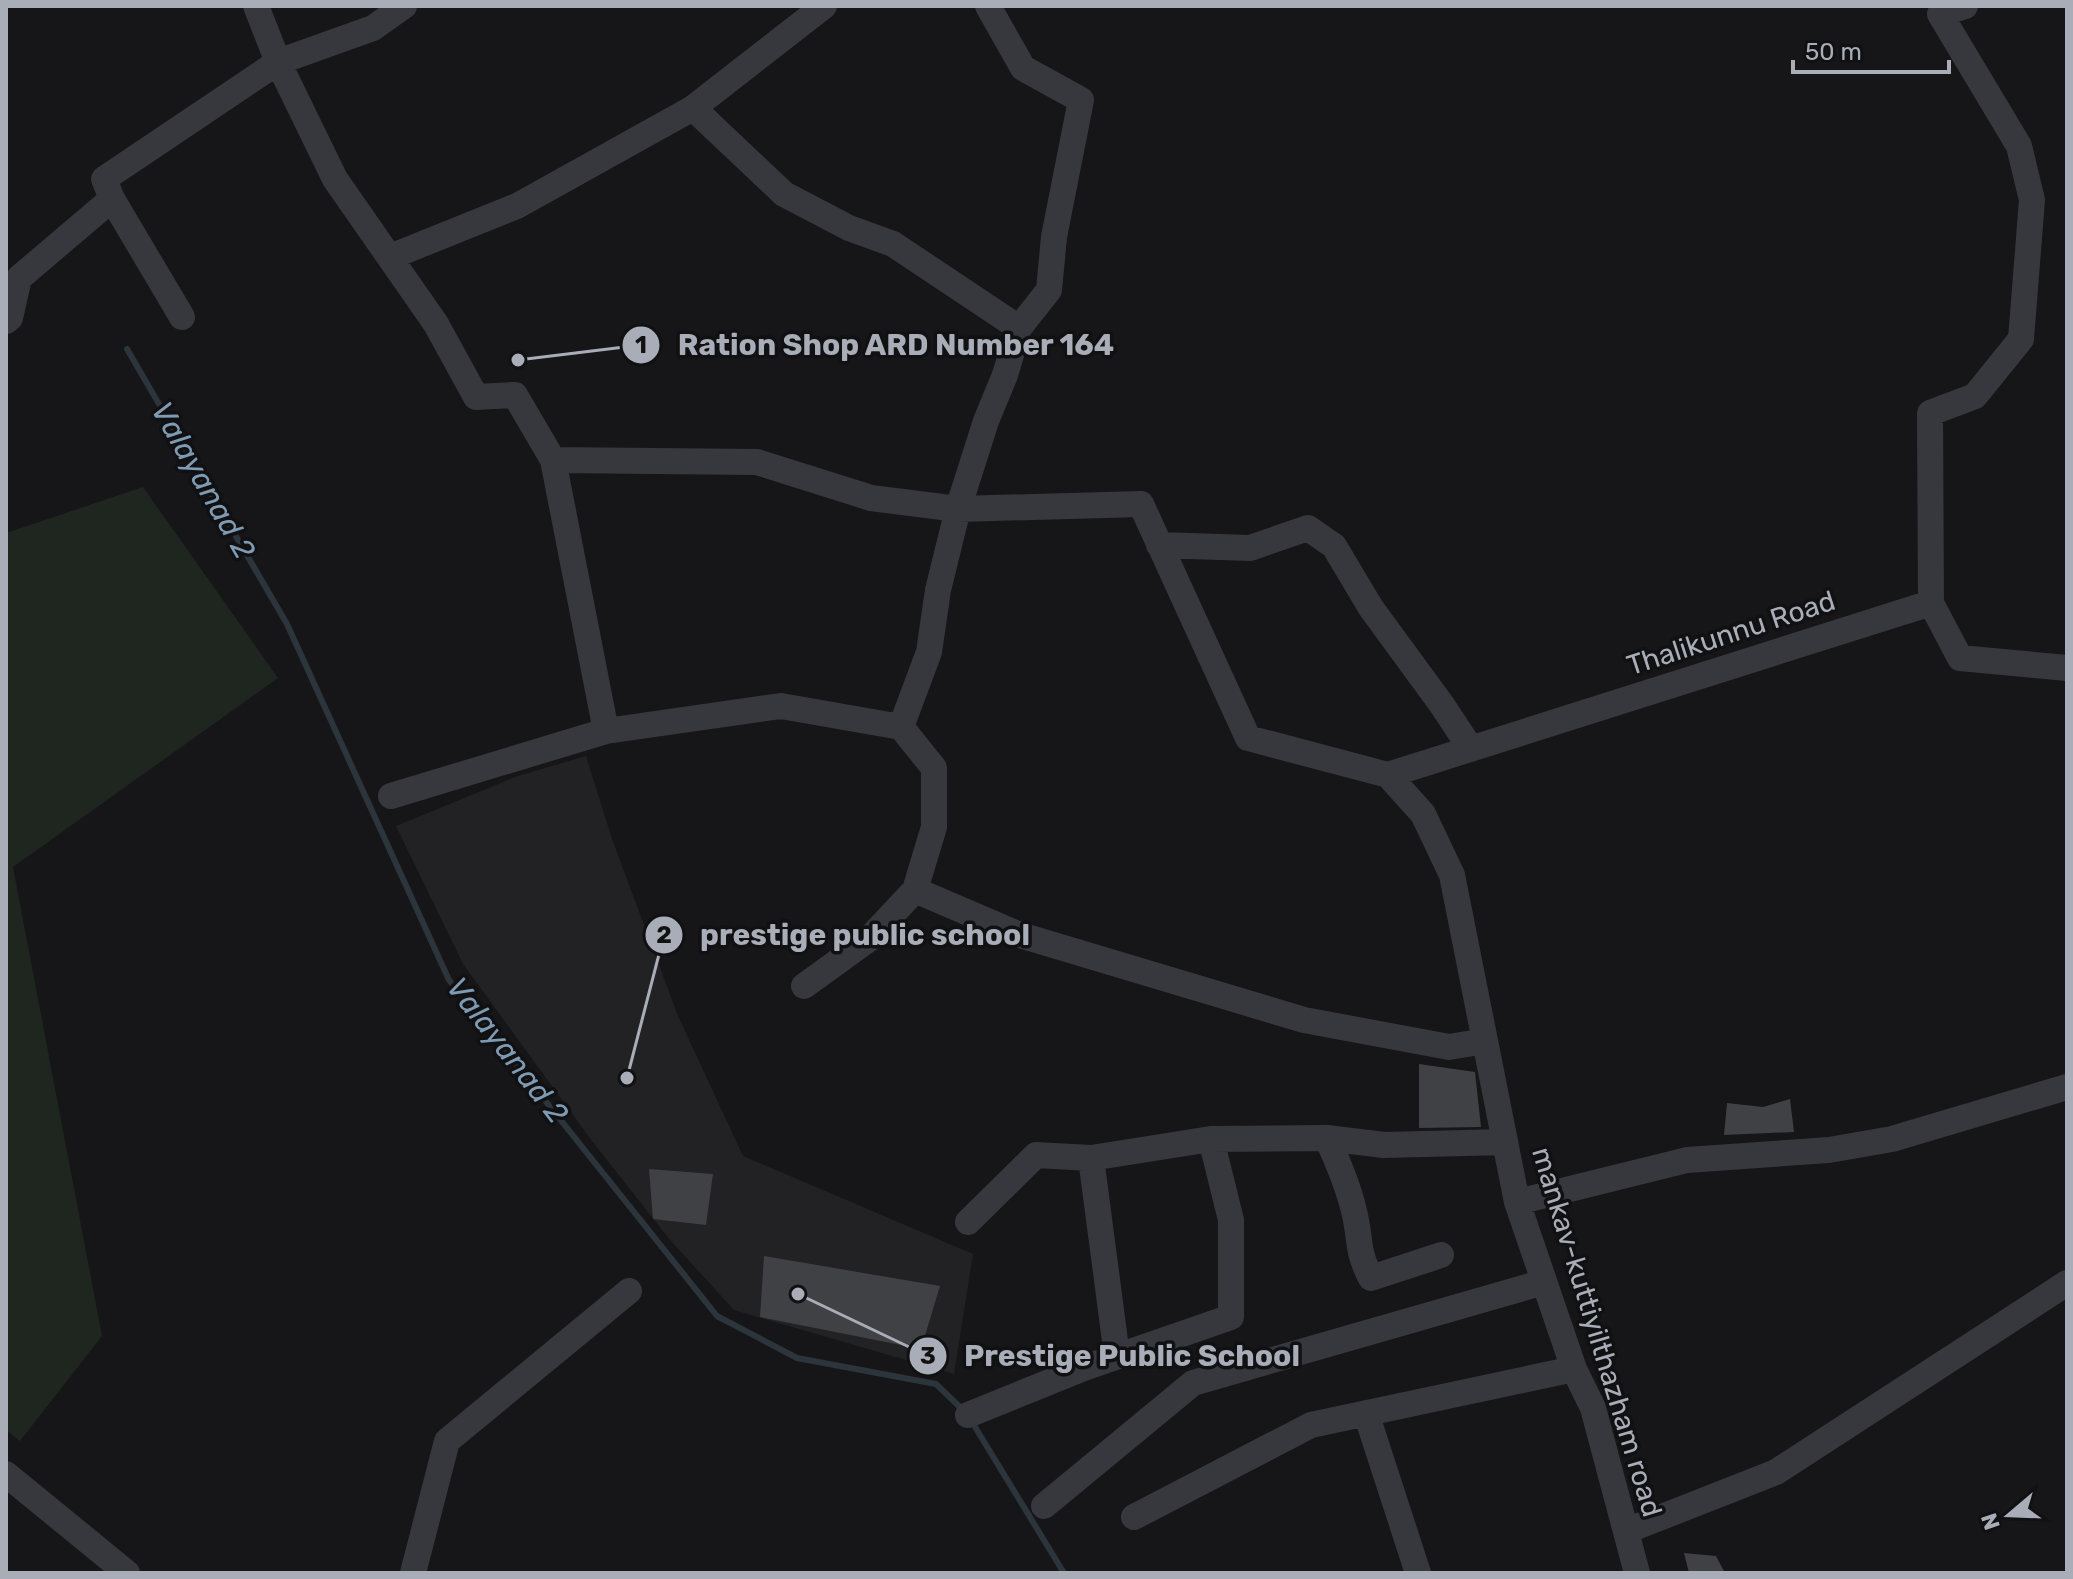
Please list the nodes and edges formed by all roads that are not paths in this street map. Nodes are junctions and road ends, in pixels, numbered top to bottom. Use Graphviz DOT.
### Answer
graph roads {
  1 [pos="256,6"];
  2 [pos="404,6"];
  3 [pos="824,6"];
  4 [pos="988,6"];
  5 [pos="1946,9"];
  6 [pos="278,62"];
  7 [pos="693,108"];
  8 [pos="112,199"];
  9 [pos="390,257"];
  10 [pos="182,317"];
  11 [pos="6,321"];
  12 [pos="1019,328"];
  13 [pos="553,460"];
  14 [pos="958,509"];
  15 [pos="1159,545"];
  16 [pos="1931,603"];
  17 [pos="2067,668"];
  18 [pos="901,727"];
  19 [pos="606,731"];
  20 [pos="1471,749"];
  21 [pos="1388,775"];
  22 [pos="391,796"];
  23 [pos="915,890"];
  24 [pos="804,986"];
  25 [pos="1485,1041"];
  26 [pos="2067,1087"];
  27 [pos="1327,1138"];
  28 [pos="1211,1139"];
  29 [pos="1505,1142"];
  30 [pos="1091,1158"];
  31 [pos="1517,1202"];
  32 [pos="968,1222"];
  33 [pos="1441,1255"];
  34 [pos="1544,1282"];
  35 [pos="2067,1283"];
  36 [pos="629,1291"];
  37 [pos="1117,1356"];
  38 [pos="1574,1369"];
  39 [pos="1366,1413"];
  40 [pos="968,1415"];
  41 [pos="6,1474"];
  42 [pos="1044,1506"];
  43 [pos="1134,1517"];
  44 [pos="1626,1531"];
  45 [pos="127,1573"];
  46 [pos="413,1573"];
  47 [pos="1418,1573"];
  48 [pos="1637,1573"];
  1 -- 6 [label="street"];
  2 -- 6 [label="street"];
  3 -- 7 [label="street"];
  4 -- 12 [label="street"];
  5 -- 16 [label="street"];
  6 -- 8 [label="street"];
  6 -- 9 [label="street"];
  7 -- 9 [label="street"];
  7 -- 12 [label="street"];
  8 -- 10 [label="street"];
  8 -- 11 [label="street"];
  9 -- 13 [label="street"];
  12 -- 14 [label="street"];
  13 -- 14 [label="street"];
  13 -- 19 [label="street"];
  14 -- 15 [label="street"];
  14 -- 18 [label="street"];
  15 -- 20 [label="street"];
  15 -- 21 [label="street"];
  16 -- 17 [label="street"];
  16 -- 20 [label="street, Thalikunnu Road"];
  18 -- 19 [label="street"];
  18 -- 23 [label="street"];
  19 -- 22 [label="street"];
  20 -- 21 [label="street, Thalikunnu Road"];
  21 -- 25 [label="street, mankav-kuttiyilthazham road"];
  23 -- 24 [label="street"];
  23 -- 25 [label="street"];
  25 -- 29 [label="street, mankav-kuttiyilthazham road"];
  26 -- 31 [label="street"];
  27 -- 28 [label="street"];
  27 -- 29 [label="street"];
  27 -- 33 [label="street"];
  28 -- 30 [label="street"];
  28 -- 37 [label="street"];
  29 -- 31 [label="street, mankav-kuttiyilthazham road"];
  30 -- 32 [label="street"];
  30 -- 37 [label="street"];
  31 -- 34 [label="street, mankav-kuttiyilthazham road"];
  34 -- 38 [label="street, mankav-kuttiyilthazham road"];
  34 -- 42 [label="street"];
  35 -- 44 [label="street"];
  36 -- 46 [label="street"];
  37 -- 40 [label="street"];
  38 -- 39 [label="street"];
  38 -- 44 [label="street, mankav-kuttiyilthazham road"];
  39 -- 43 [label="street"];
  39 -- 47 [label="street"];
  41 -- 45 [label="street"];
  44 -- 48 [label="street, mankav-kuttiyilthazham road"];
}
